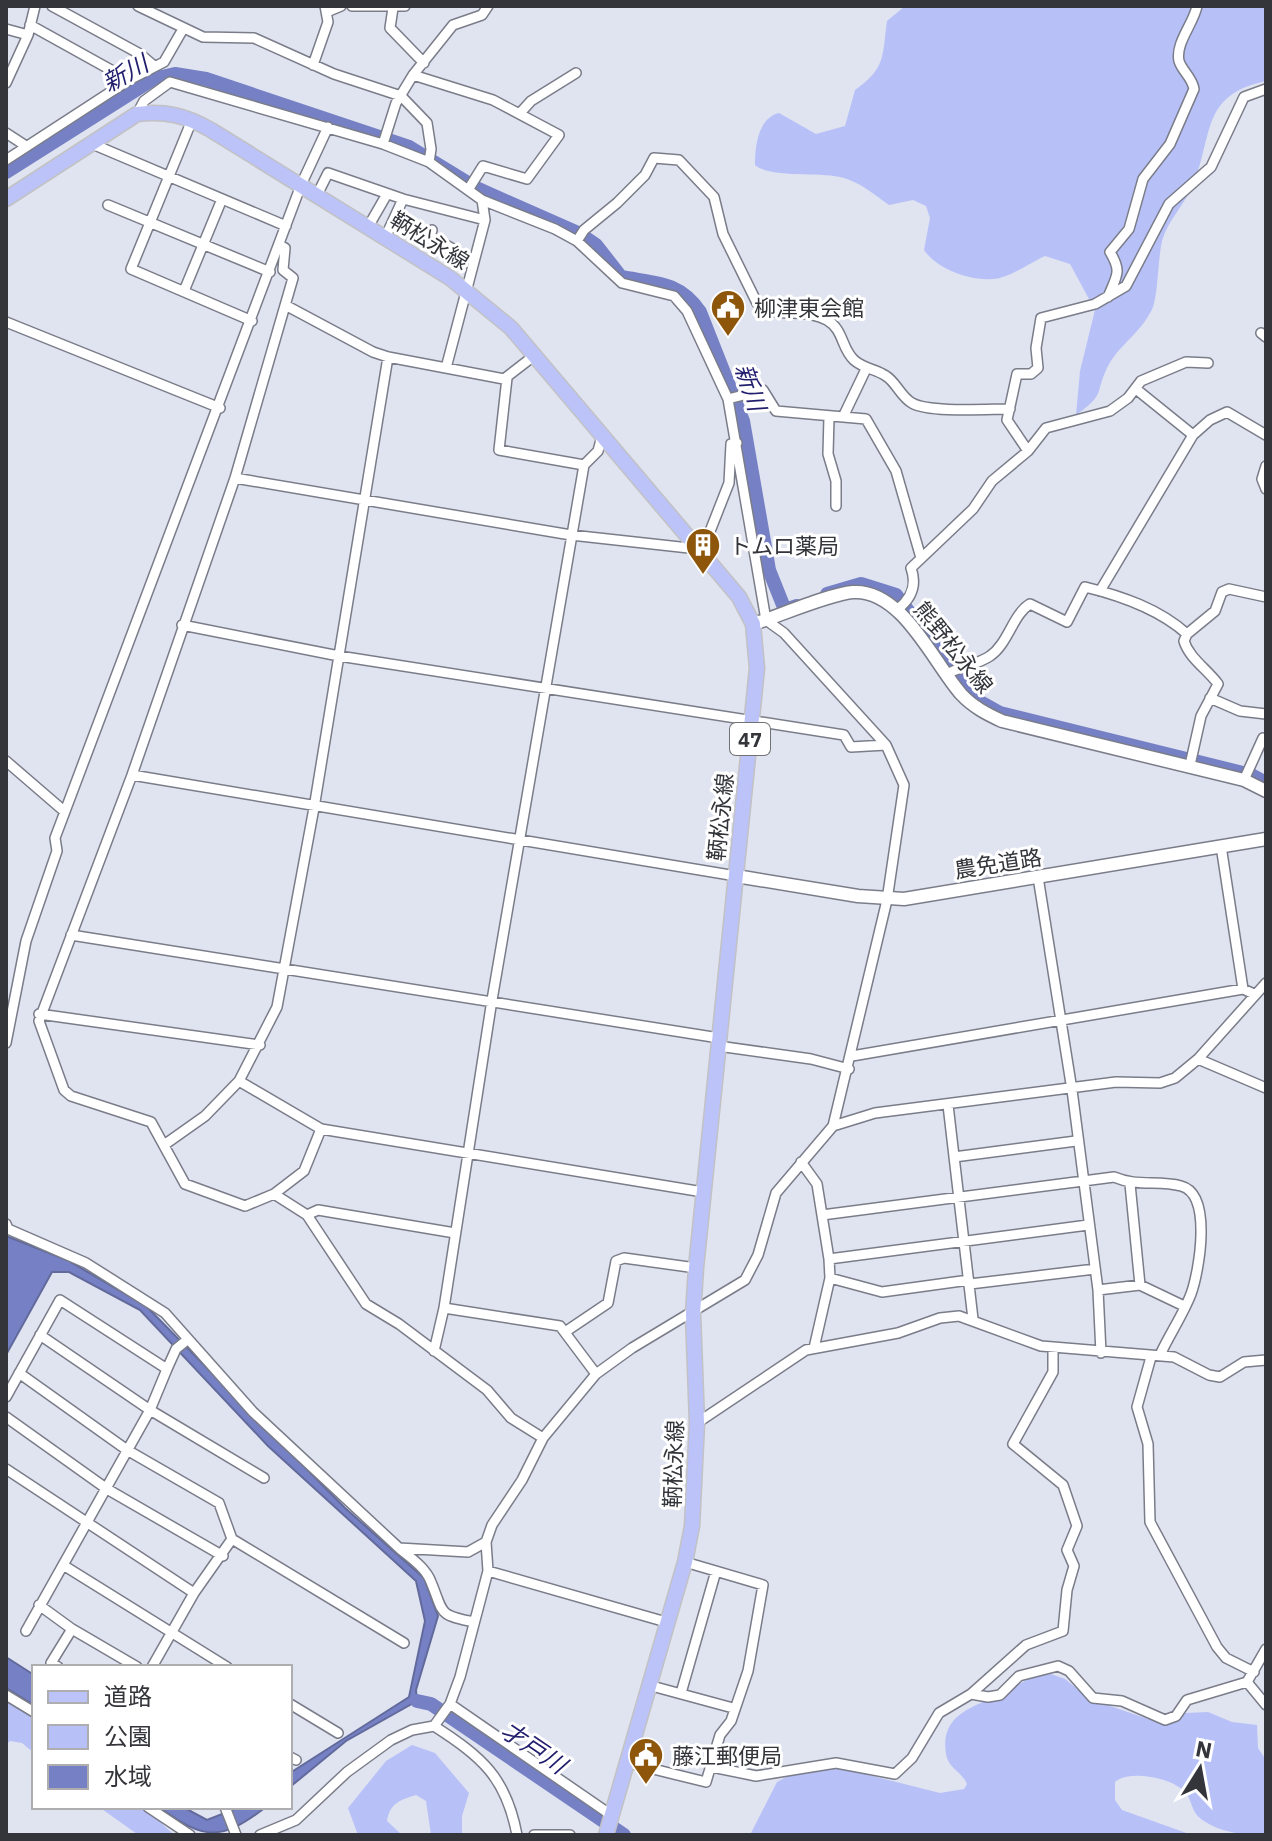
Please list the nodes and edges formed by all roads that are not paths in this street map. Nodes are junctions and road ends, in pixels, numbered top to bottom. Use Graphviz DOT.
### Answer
graph roads {
  1 [pos="35,6"];
  2 [pos="52,6"];
  3 [pos="138,6"];
  4 [pos="341,6"];
  5 [pos="352,6"];
  6 [pos="405,6"];
  7 [pos="488,6"];
  8 [pos="1197,6"];
  9 [pos="327,8"];
  10 [pos="393,8"];
  11 [pos="30,25"];
  12 [pos="6,29"];
  13 [pos="183,29"];
  14 [pos="28,35"];
  15 [pos="424,63"];
  16 [pos="162,64"];
  17 [pos="313,65"];
  18 [pos="576,73"];
  19 [pos="413,75"];
  20 [pos="129,80"];
  21 [pos="170,82"];
  22 [pos="6,83"];
  23 [pos="1266,89"];
  24 [pos="401,96"];
  25 [pos="521,112"];
  26 [pos="137,114"];
  27 [pos="192,120"];
  28 [pos="328,127"];
  29 [pos="6,133"];
  30 [pos="89,142"];
  31 [pos="383,144"];
  32 [pos="26,146"];
  33 [pos="6,160"];
  34 [pos="429,162"];
  35 [pos="168,178"];
  36 [pos="301,185"];
  37 [pos="468,190"];
  38 [pos="387,194"];
  39 [pos="317,195"];
  40 [pos="6,199"];
  41 [pos="222,199"];
  42 [pos="403,199"];
  43 [pos="482,200"];
  44 [pos="108,205"];
  45 [pos="485,220"];
  46 [pos="150,222"];
  47 [pos="286,226"];
  48 [pos="368,227"];
  49 [pos="432,230"];
  50 [pos="385,238"];
  51 [pos="577,241"];
  52 [pos="206,244"];
  53 [pos="280,245"];
  54 [pos="474,261"];
  55 [pos="270,272"];
  56 [pos="467,290"];
  57 [pos="184,291"];
  58 [pos="1108,297"];
  59 [pos="287,306"];
  60 [pos="252,321"];
  61 [pos="6,322"];
  62 [pos="535,355"];
  63 [pos="388,357"];
  64 [pos="1208,363"];
  65 [pos="446,368"];
  66 [pos="866,369"];
  67 [pos="507,378"];
  68 [pos="1136,389"];
  69 [pos="728,399"];
  70 [pos="220,408"];
  71 [pos="1010,409"];
  72 [pos="829,417"];
  73 [pos="843,417"];
  74 [pos="1193,435"];
  75 [pos="1266,435"];
  76 [pos="602,436"];
  77 [pos="737,443"];
  78 [pos="1028,451"];
  79 [pos="584,465"];
  80 [pos="1266,466"];
  81 [pos="235,478"];
  82 [pos="1266,489"];
  83 [pos="365,503"];
  84 [pos="836,506"];
  85 [pos="571,535"];
  86 [pos="698,549"];
  87 [pos="921,558"];
  88 [pos="1100,591"];
  89 [pos="1266,597"];
  90 [pos="903,605"];
  91 [pos="759,622"];
  92 [pos="182,625"];
  93 [pos="1187,634"];
  94 [pos="339,656"];
  95 [pos="947,674"];
  96 [pos="545,690"];
  97 [pos="1210,698"];
  98 [pos="1266,714"];
  99 [pos="752,720"];
  100 [pos="1265,737"];
  101 [pos="886,745"];
  102 [pos="1191,759"];
  103 [pos="6,761"];
  104 [pos="1246,774"];
  105 [pos="132,775"];
  106 [pos="1266,791"];
  107 [pos="314,808"];
  108 [pos="64,811"];
  109 [pos="1266,839"];
  110 [pos="520,842"];
  111 [pos="1221,846"];
  112 [pos="736,876"];
  113 [pos="1038,877"];
  114 [pos="887,900"];
  115 [pos="71,935"];
  116 [pos="285,966"];
  117 [pos="1266,983"];
  118 [pos="1243,989"];
  119 [pos="1254,994"];
  120 [pos="492,1000"];
  121 [pos="39,1014"];
  122 [pos="1061,1022"];
  123 [pos="719,1042"];
  124 [pos="6,1043"];
  125 [pos="260,1045"];
  126 [pos="852,1056"];
  127 [pos="1198,1059"];
  128 [pos="849,1069"];
  129 [pos="239,1081"];
  130 [pos="1266,1088"];
  131 [pos="1072,1090"];
  132 [pos="948,1105"];
  133 [pos="833,1126"];
  134 [pos="321,1129"];
  135 [pos="1076,1141"];
  136 [pos="164,1145"];
  137 [pos="467,1153"];
  138 [pos="954,1157"];
  139 [pos="801,1162"];
  140 [pos="1082,1181"];
  141 [pos="1130,1184"];
  142 [pos="703,1192"];
  143 [pos="274,1194"];
  144 [pos="959,1197"];
  145 [pos="307,1215"];
  146 [pos="822,1215"];
  147 [pos="6,1224"];
  148 [pos="1088,1225"];
  149 [pos="455,1233"];
  150 [pos="965,1241"];
  151 [pos="829,1259"];
  152 [pos="696,1268"];
  153 [pos="1095,1269"];
  154 [pos="830,1278"];
  155 [pos="969,1282"];
  156 [pos="1140,1285"];
  157 [pos="1098,1290"];
  158 [pos="1184,1306"];
  159 [pos="444,1308"];
  160 [pos="693,1314"];
  161 [pos="973,1319"];
  162 [pos="565,1332"];
  163 [pos="40,1335"];
  164 [pos="182,1344"];
  165 [pos="814,1348"];
  166 [pos="1053,1348"];
  167 [pos="434,1351"];
  168 [pos="1101,1353"];
  169 [pos="1155,1356"];
  170 [pos="1266,1360"];
  171 [pos="167,1369"];
  172 [pos="19,1373"];
  173 [pos="596,1374"];
  174 [pos="6,1397"];
  175 [pos="150,1410"];
  176 [pos="6,1417"];
  177 [pos="697,1423"];
  178 [pos="543,1438"];
  179 [pos="127,1450"];
  180 [pos="6,1469"];
  181 [pos="264,1478"];
  182 [pos="107,1489"];
  183 [pos="87,1524"];
  184 [pos="232,1539"];
  185 [pos="486,1542"];
  186 [pos="399,1548"];
  187 [pos="223,1556"];
  188 [pos="685,1562"];
  189 [pos="63,1565"];
  190 [pos="488,1571"];
  191 [pos="716,1571"];
  192 [pos="194,1593"];
  193 [pos="39,1605"];
  194 [pos="474,1622"];
  195 [pos="666,1622"];
  196 [pos="72,1629"];
  197 [pos="26,1631"];
  198 [pos="172,1634"];
  199 [pos="404,1643"];
  200 [pos="1266,1649"];
  201 [pos="54,1665"];
  202 [pos="134,1665"];
  203 [pos="153,1665"];
  204 [pos="224,1665"];
  205 [pos="1254,1672"];
  206 [pos="1247,1682"];
  207 [pos="648,1685"];
  208 [pos="681,1693"];
  209 [pos="971,1694"];
  210 [pos="6,1695"];
  211 [pos="292,1705"];
  212 [pos="1266,1705"];
  213 [pos="733,1708"];
  214 [pos="32,1711"];
  215 [pos="445,1711"];
  216 [pos="434,1726"];
  217 [pos="338,1733"];
  218 [pos="625,1762"];
  219 [pos="712,1767"];
  220 [pos="151,1809"];
  221 [pos="226,1809"];
  222 [pos="609,1824"];
  223 [pos="190,1835"];
  224 [pos="236,1835"];
  225 [pos="260,1835"];
  226 [pos="517,1835"];
  227 [pos="534,1835"];
  228 [pos="570,1835"];
  1 -- 11 [label="street"];
  2 -- 16 [label="street"];
  3 -- 13 [label="street"];
  4 -- 9 [label="street"];
  5 -- 10 [label="street"];
  6 -- 10 [label="street"];
  7 -- 15 [label="street"];
  8 -- 58 [label="street"];
  9 -- 17 [label="street"];
  10 -- 15 [label="street"];
  11 -- 14 [label="street"];
  11 -- 20 [label="street"];
  12 -- 14 [label="street"];
  13 -- 16 [label="street"];
  13 -- 17 [label="street"];
  14 -- 22 [label="street"];
  15 -- 19 [label="street"];
  16 -- 20 [label="street"];
  16 -- 21 [label="street"];
  17 -- 24 [label="street"];
  18 -- 25 [label="street"];
  19 -- 24 [label="street"];
  19 -- 25 [label="street"];
  20 -- 32 [label="street"];
  21 -- 26 [label="street"];
  21 -- 28 [label="street"];
  23 -- 58 [label="street"];
  24 -- 31 [label="street"];
  24 -- 34 [label="street"];
  25 -- 37 [label="street"];
  26 -- 27 [label="main road, 鞆松永線 / 47"];
  26 -- 30 [label="main road"];
  27 -- 35 [label="street"];
  27 -- 36 [label="main road, 鞆松永線 / 47"];
  28 -- 31 [label="street"];
  28 -- 36 [label="street"];
  29 -- 32 [label="street"];
  30 -- 35 [label="street"];
  30 -- 40 [label="main road"];
  31 -- 34 [label="street"];
  32 -- 33 [label="street"];
  34 -- 37 [label="street"];
  35 -- 41 [label="street"];
  35 -- 46 [label="street"];
  36 -- 39 [label="main road, 鞆松永線 / 47"];
  36 -- 47 [label="street"];
  37 -- 43 [label="street"];
  38 -- 39 [label="street"];
  38 -- 42 [label="street"];
  38 -- 48 [label="street"];
  39 -- 48 [label="main road, 鞆松永線 / 47"];
  41 -- 47 [label="street"];
  41 -- 52 [label="street"];
  42 -- 45 [label="street"];
  42 -- 50 [label="street"];
  43 -- 45 [label="street"];
  43 -- 51 [label="street"];
  44 -- 46 [label="street"];
  45 -- 54 [label="street"];
  46 -- 52 [label="street"];
  46 -- 57 [label="street"];
  47 -- 53 [label="street"];
  48 -- 50 [label="main road, 鞆松永線 / 47"];
  49 -- 54 [label="street"];
  50 -- 56 [label="main road, 鞆松永線 / 47"];
  51 -- 66 [label="street"];
  51 -- 69 [label="street"];
  52 -- 55 [label="street"];
  52 -- 57 [label="street"];
  53 -- 55 [label="street"];
  53 -- 59 [label="street"];
  54 -- 56 [label="street"];
  55 -- 60 [label="street"];
  56 -- 62 [label="main road, 鞆松永線 / 47"];
  56 -- 65 [label="street"];
  57 -- 60 [label="street"];
  58 -- 71 [label="street"];
  59 -- 63 [label="street"];
  59 -- 81 [label="street"];
  60 -- 70 [label="street"];
  61 -- 70 [label="street"];
  62 -- 67 [label="street"];
  62 -- 76 [label="main road, 鞆松永線 / 47"];
  63 -- 65 [label="street"];
  63 -- 83 [label="street"];
  64 -- 68 [label="street"];
  65 -- 67 [label="street"];
  66 -- 71 [label="street"];
  66 -- 73 [label="street"];
  67 -- 79 [label="street"];
  68 -- 74 [label="street"];
  68 -- 78 [label="street"];
  69 -- 72 [label="street"];
  69 -- 77 [label="street"];
  70 -- 108 [label="street"];
  71 -- 78 [label="street"];
  72 -- 73 [label="street"];
  72 -- 84 [label="street"];
  73 -- 87 [label="street"];
  74 -- 75 [label="street"];
  74 -- 88 [label="street"];
  76 -- 79 [label="street"];
  76 -- 86 [label="main road, 鞆松永線 / 47"];
  77 -- 86 [label="street"];
  77 -- 91 [label="street"];
  78 -- 87 [label="street"];
  79 -- 85 [label="street"];
  80 -- 82 [label="street"];
  81 -- 83 [label="street"];
  81 -- 92 [label="street"];
  83 -- 85 [label="street"];
  83 -- 94 [label="street"];
  85 -- 86 [label="street"];
  85 -- 96 [label="street"];
  86 -- 91 [label="main road, 鞆松永線 / 47"];
  87 -- 90 [label="street"];
  88 -- 93 [label="street"];
  88 -- 95 [label="street"];
  89 -- 93 [label="street"];
  90 -- 91 [label="main road, 熊野松永線"];
  90 -- 95 [label="main road, 熊野松永線"];
  91 -- 99 [label="main road, 鞆松永線 / 47"];
  91 -- 101 [label="street"];
  92 -- 94 [label="street"];
  92 -- 105 [label="street"];
  93 -- 97 [label="street"];
  94 -- 96 [label="street"];
  94 -- 107 [label="street"];
  95 -- 102 [label="main road, 熊野松永線"];
  96 -- 99 [label="street"];
  96 -- 110 [label="street"];
  97 -- 98 [label="street"];
  97 -- 102 [label="street"];
  99 -- 101 [label="street"];
  99 -- 112 [label="main road, 鞆松永線 / 47"];
  100 -- 104 [label="street"];
  101 -- 114 [label="street"];
  102 -- 104 [label="main road, 熊野松永線"];
  103 -- 108 [label="street"];
  104 -- 106 [label="main road, 熊野松永線"];
  105 -- 107 [label="street"];
  105 -- 115 [label="street"];
  107 -- 110 [label="street"];
  107 -- 116 [label="street"];
  108 -- 124 [label="street"];
  109 -- 111 [label="main road, 農免道路"];
  110 -- 112 [label="street"];
  110 -- 120 [label="street"];
  111 -- 113 [label="main road, 農免道路"];
  111 -- 118 [label="street"];
  112 -- 114 [label="main road, 農免道路"];
  112 -- 123 [label="main road, 鞆松永線 / 47"];
  113 -- 114 [label="main road, 農免道路"];
  113 -- 122 [label="street"];
  114 -- 126 [label="street"];
  115 -- 116 [label="street"];
  115 -- 121 [label="street"];
  116 -- 120 [label="street"];
  116 -- 125 [label="street"];
  117 -- 119 [label="street"];
  118 -- 119 [label="street"];
  118 -- 122 [label="street"];
  119 -- 127 [label="street"];
  120 -- 123 [label="street"];
  120 -- 137 [label="street"];
  121 -- 125 [label="street"];
  121 -- 136 [label="street"];
  122 -- 126 [label="street"];
  122 -- 131 [label="street"];
  123 -- 128 [label="street"];
  123 -- 142 [label="main road, 鞆松永線 / 47"];
  125 -- 129 [label="street"];
  126 -- 128 [label="street"];
  127 -- 130 [label="street"];
  127 -- 131 [label="street"];
  128 -- 133 [label="street"];
  129 -- 134 [label="street"];
  129 -- 136 [label="street"];
  131 -- 132 [label="street"];
  131 -- 135 [label="street"];
  132 -- 133 [label="street"];
  132 -- 138 [label="street"];
  133 -- 139 [label="street"];
  134 -- 137 [label="street"];
  134 -- 143 [label="street"];
  135 -- 138 [label="street"];
  135 -- 140 [label="street"];
  136 -- 143 [label="street"];
  137 -- 142 [label="street"];
  137 -- 149 [label="street"];
  138 -- 144 [label="street"];
  139 -- 146 [label="street"];
  139 -- 160 [label="street"];
  140 -- 141 [label="street"];
  140 -- 144 [label="street"];
  140 -- 148 [label="street"];
  141 -- 156 [label="street"];
  141 -- 158 [label="street"];
  142 -- 152 [label="main road, 鞆松永線 / 47"];
  143 -- 145 [label="street"];
  144 -- 146 [label="street"];
  144 -- 150 [label="street"];
  145 -- 149 [label="street"];
  145 -- 167 [label="street"];
  146 -- 151 [label="street"];
  147 -- 164 [label="street"];
  148 -- 150 [label="street"];
  148 -- 153 [label="street"];
  149 -- 159 [label="street"];
  150 -- 151 [label="street"];
  150 -- 155 [label="street"];
  151 -- 154 [label="street"];
  152 -- 160 [label="main road, 鞆松永線 / 47"];
  152 -- 162 [label="street"];
  153 -- 155 [label="street"];
  153 -- 157 [label="street"];
  154 -- 155 [label="street"];
  154 -- 165 [label="street"];
  155 -- 161 [label="street"];
  156 -- 157 [label="street"];
  156 -- 158 [label="street"];
  157 -- 168 [label="street"];
  158 -- 169 [label="street"];
  159 -- 162 [label="street"];
  159 -- 167 [label="street"];
  160 -- 173 [label="street"];
  160 -- 177 [label="main road, 鞆松永線 / 47"];
  161 -- 165 [label="street"];
  161 -- 166 [label="street"];
  162 -- 173 [label="street"];
  163 -- 171 [label="street"];
  163 -- 172 [label="street"];
  163 -- 175 [label="street"];
  164 -- 171 [label="street"];
  164 -- 186 [label="street"];
  165 -- 177 [label="street"];
  166 -- 168 [label="street"];
  166 -- 209 [label="street"];
  167 -- 178 [label="street"];
  168 -- 169 [label="street"];
  169 -- 170 [label="street"];
  169 -- 205 [label="street"];
  171 -- 175 [label="street"];
  172 -- 174 [label="street"];
  172 -- 179 [label="street"];
  173 -- 178 [label="street"];
  175 -- 179 [label="street"];
  175 -- 181 [label="street"];
  176 -- 182 [label="street"];
  177 -- 188 [label="main road, 鞆松永線 / 47"];
  178 -- 185 [label="street"];
  179 -- 182 [label="street"];
  179 -- 184 [label="street"];
  180 -- 183 [label="street"];
  182 -- 183 [label="street"];
  182 -- 187 [label="street"];
  183 -- 189 [label="street"];
  183 -- 192 [label="street"];
  184 -- 187 [label="street"];
  184 -- 199 [label="street"];
  185 -- 186 [label="street"];
  185 -- 190 [label="street"];
  186 -- 194 [label="street"];
  187 -- 192 [label="street"];
  188 -- 191 [label="street"];
  188 -- 195 [label="main road, 鞆松永線 / 47"];
  189 -- 193 [label="street"];
  189 -- 198 [label="street"];
  190 -- 194 [label="street"];
  190 -- 195 [label="street"];
  191 -- 208 [label="street"];
  191 -- 213 [label="street"];
  192 -- 198 [label="street"];
  193 -- 196 [label="street"];
  193 -- 197 [label="street"];
  194 -- 215 [label="street"];
  195 -- 207 [label="main road, 鞆松永線 / 47"];
  196 -- 201 [label="street"];
  196 -- 202 [label="street"];
  198 -- 203 [label="street"];
  198 -- 204 [label="street"];
  200 -- 205 [label="street"];
  205 -- 206 [label="street"];
  206 -- 209 [label="street"];
  206 -- 212 [label="street"];
  207 -- 208 [label="street"];
  207 -- 218 [label="main road, 鞆松永線 / 47"];
  208 -- 213 [label="street"];
  209 -- 219 [label="street"];
  210 -- 214 [label="street"];
  211 -- 217 [label="street"];
  213 -- 219 [label="street"];
  215 -- 216 [label="street"];
  215 -- 222 [label="street"];
  216 -- 225 [label="street"];
  216 -- 226 [label="street"];
  218 -- 219 [label="street"];
  218 -- 222 [label="main road, 鞆松永線 / 47"];
  220 -- 223 [label="street"];
  221 -- 224 [label="street"];
  227 -- 228 [label="street"];
}
